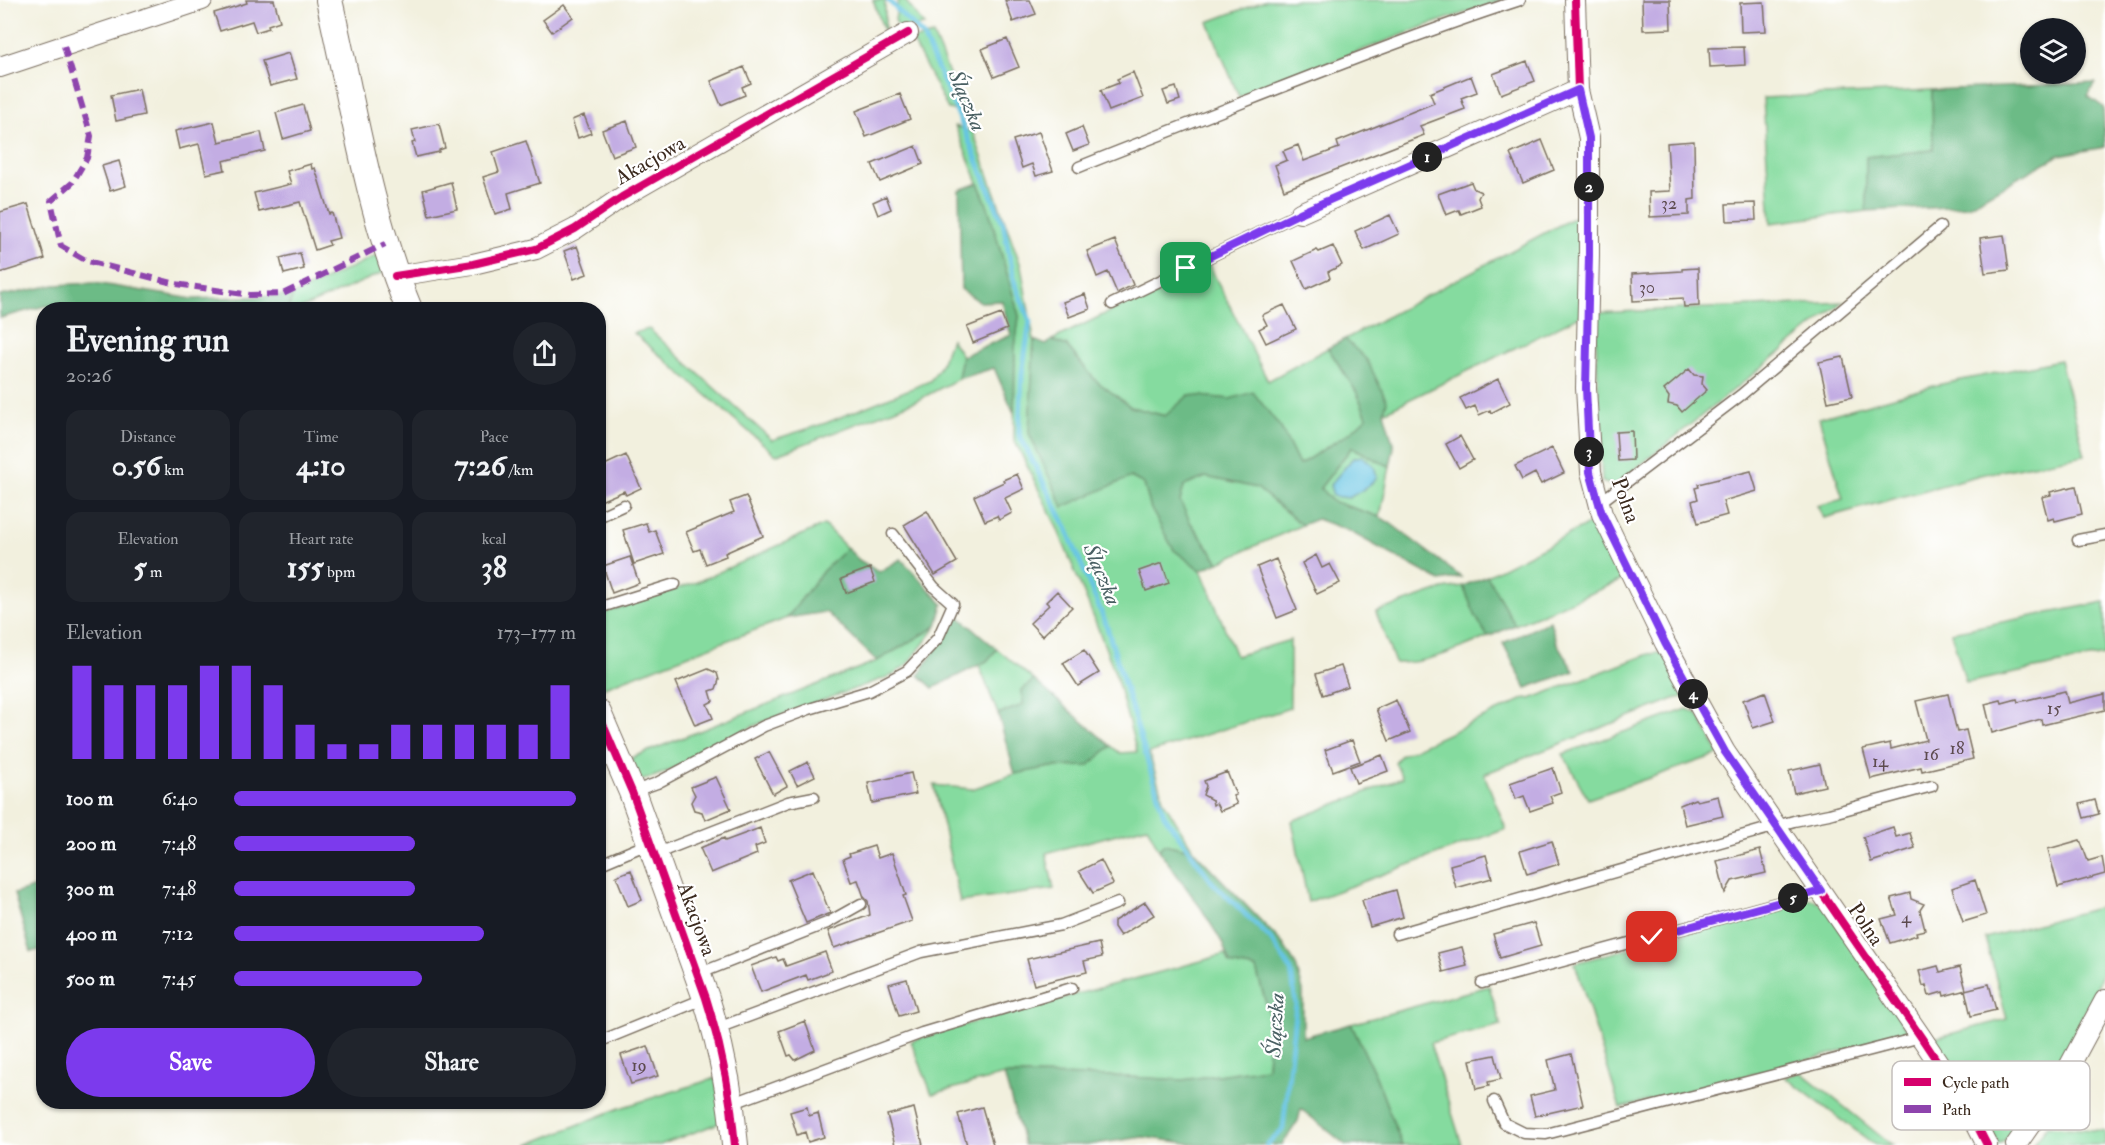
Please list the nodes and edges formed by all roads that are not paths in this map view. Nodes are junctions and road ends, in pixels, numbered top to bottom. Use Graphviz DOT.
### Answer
graph roads {
  1 [pos="202,0"];
  2 [pos="329,0"];
  3 [pos="1520,0"];
  4 [pos="1575,0"];
  5 [pos="908,33"];
  6 [pos="0,67"];
  7 [pos="1578,90"];
  8 [pos="1079,167"];
  9 [pos="1300,213"];
  10 [pos="1940,227"];
  11 [pos="395,276"];
  12 [pos="406,302"];
  13 [pos="1112,304"];
  14 [pos="1599,503"];
  15 [pos="624,505"];
  16 [pos="606,513"];
  17 [pos="893,534"];
  18 [pos="2105,536"];
  19 [pos="2078,540"];
  20 [pos="675,584"];
  21 [pos="606,606"];
  22 [pos="606,732"];
  23 [pos="1932,786"];
  24 [pos="632,792"];
  25 [pos="814,798"];
  26 [pos="1779,827"];
  27 [pos="653,848"];
  28 [pos="606,863"];
  29 [pos="1821,891"];
  30 [pos="1118,903"];
  31 [pos="861,904"];
  32 [pos="1396,934"];
  33 [pos="698,974"];
  34 [pos="1482,983"];
  35 [pos="1072,988"];
  36 [pos="706,998"];
  37 [pos="2105,1000"];
  38 [pos="716,1029"];
  39 [pos="1921,1036"];
  40 [pos="606,1039"];
  41 [pos="1937,1061"];
  42 [pos="2072,1061"];
  43 [pos="1494,1101"];
  44 [pos="732,1104"];
  45 [pos="1979,1130"];
  46 [pos="2027,1130"];
  47 [pos="735,1145"];
  48 [pos="1987,1145"];
  49 [pos="2016,1145"];
  1 -- 6 [label="street"];
  2 -- 11 [label="street"];
  3 -- 8 [label="lane"];
  4 -- 7 [label="street, Polna"];
  5 -- 11 [label="street, Akacjowa"];
  7 -- 9 [label="street"];
  7 -- 14 [label="street, Polna"];
  9 -- 13 [label="lane"];
  10 -- 14 [label="lane"];
  11 -- 12 [label="street"];
  14 -- 26 [label="street, Polna"];
  15 -- 16 [label="lane"];
  17 -- 24 [label="lane"];
  18 -- 19 [label="lane"];
  20 -- 21 [label="lane"];
  22 -- 24 [label="street, Akacjowa"];
  23 -- 26 [label="lane"];
  24 -- 27 [label="street, Akacjowa"];
  25 -- 27 [label="lane"];
  26 -- 29 [label="street, Polna"];
  26 -- 32 [label="lane"];
  27 -- 28 [label="lane"];
  27 -- 33 [label="street, Akacjowa"];
  29 -- 34 [label="lane"];
  29 -- 39 [label="street, Polna"];
  30 -- 38 [label="lane"];
  31 -- 33 [label="lane"];
  33 -- 36 [label="street, Akacjowa"];
  35 -- 44 [label="lane"];
  36 -- 38 [label="street, Akacjowa"];
  36 -- 40 [label="lane"];
  37 -- 42 [label="street"];
  38 -- 44 [label="street, Akacjowa"];
  39 -- 41 [label="street, Polna"];
  39 -- 43 [label="lane"];
  44 -- 47 [label="street, Akacjowa"];
  45 -- 48 [label="street, Polna"];
  46 -- 49 [label="street"];
}
